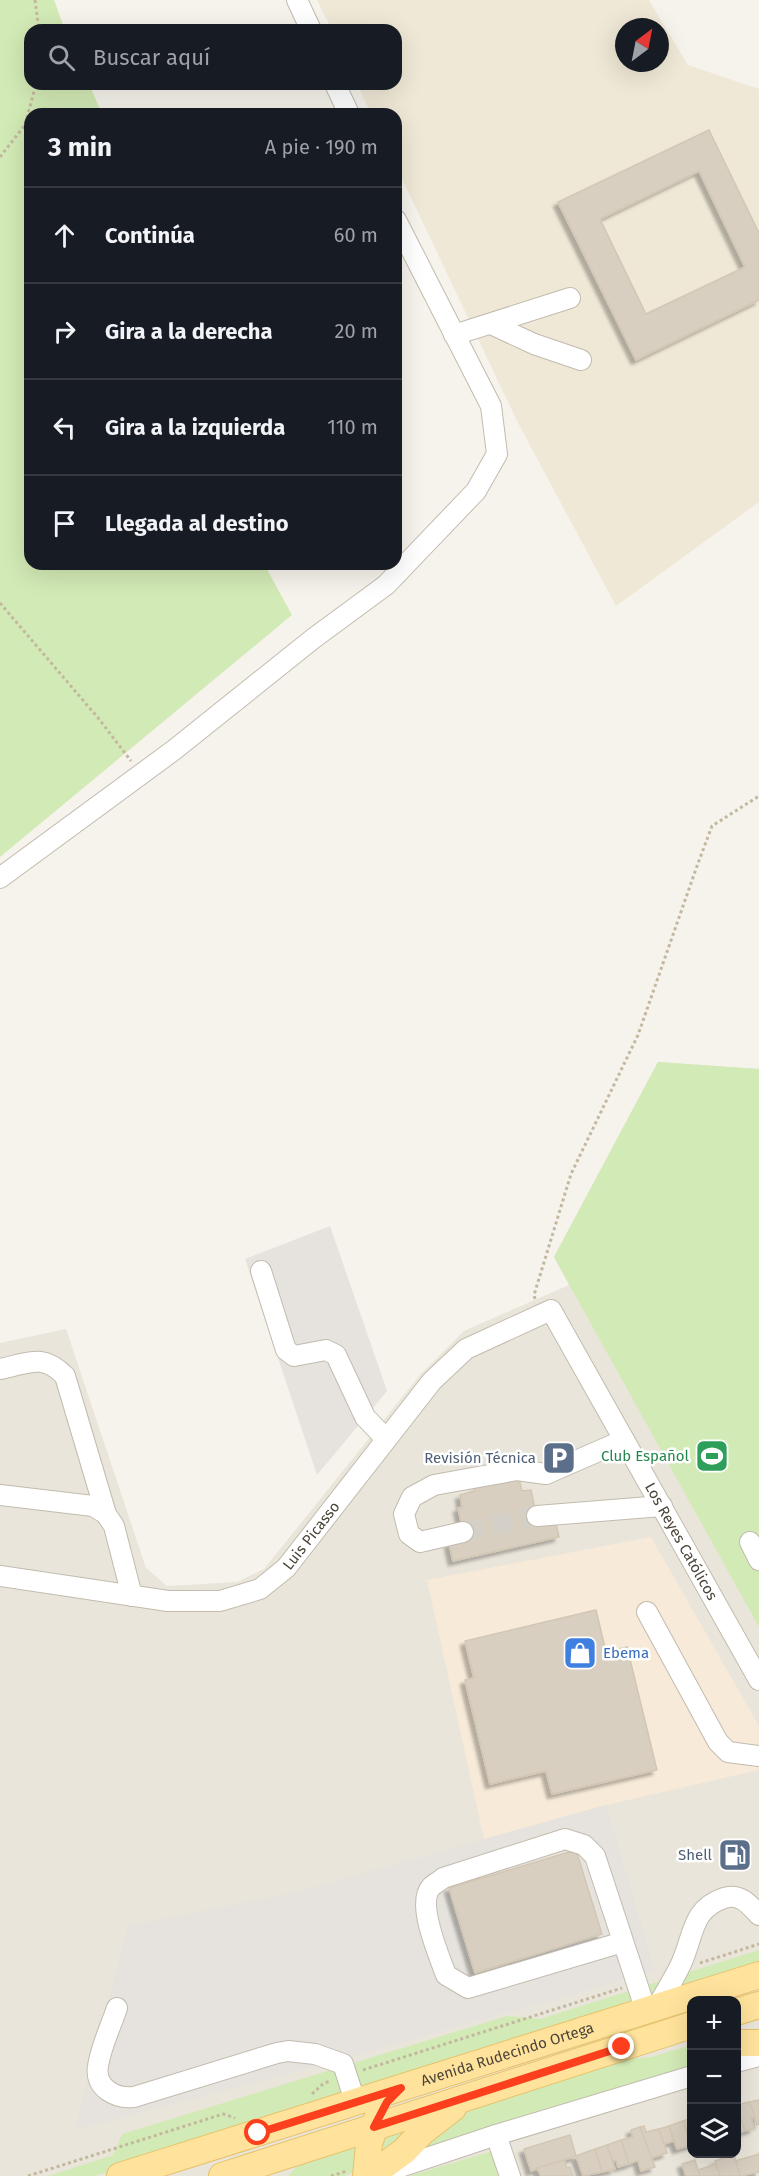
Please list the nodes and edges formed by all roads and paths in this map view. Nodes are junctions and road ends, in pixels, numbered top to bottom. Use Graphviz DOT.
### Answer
graph roads {
  1 [pos="35,0"];
  2 [pos="297,0"];
  3 [pos="38,24"];
  4 [pos="308,24"];
  5 [pos="34,90"];
  6 [pos="338,90"];
  7 [pos="30,108"];
  8 [pos="346,108"];
  9 [pos="24,126"];
  10 [pos="0,158"];
  11 [pos="402,232"];
  12 [pos="570,298"];
  13 [pos="490,324"];
  14 [pos="454,335"];
  15 [pos="581,360"];
  16 [pos="402,568"];
  17 [pos="400,570"];
  18 [pos="0,603"];
  19 [pos="141,774"];
  20 [pos="759,796"];
  21 [pos="0,878"];
  22 [pos="261,1271"];
  23 [pos="534,1295"];
  24 [pos="551,1310"];
  25 [pos="0,1369"];
  26 [pos="386,1439"];
  27 [pos="624,1440"];
  28 [pos="0,1495"];
  29 [pos="662,1506"];
  30 [pos="106,1514"];
  31 [pos="537,1516"];
  32 [pos="463,1532"];
  33 [pos="750,1542"];
  34 [pos="759,1560"];
  35 [pos="0,1576"];
  36 [pos="132,1596"];
  37 [pos="647,1612"];
  38 [pos="759,1680"];
  39 [pos="759,1756"];
  40 [pos="759,1914"];
  41 [pos="623,1942"];
  42 [pos="759,1944"];
  43 [pos="678,1970"];
  44 [pos="759,1975"];
  45 [pos="637,1983"];
  46 [pos="759,2005"];
  47 [pos="117,2008"];
  48 [pos="651,2009"];
  49 [pos="741,2010"];
  50 [pos="687,2027"];
  51 [pos="741,2043"];
  52 [pos="759,2043"];
  53 [pos="687,2045"];
  54 [pos="622,2047"];
  55 [pos="759,2056"];
  56 [pos="741,2061"];
  57 [pos="346,2075"];
  58 [pos="687,2078"];
  59 [pos="401,2088"];
  60 [pos="478,2093"];
  61 [pos="307,2098"];
  62 [pos="355,2101"];
  63 [pos="239,2119"];
  64 [pos="374,2127"];
  65 [pos="496,2135"];
  66 [pos="28,2176"];
  67 [pos="120,2176"];
  68 [pos="222,2176"];
  69 [pos="370,2176"];
  70 [pos="510,2176"];
  1 -- 3 [label="path"];
  2 -- 4 [label="street"];
  5 -- 7 [label="path"];
  6 -- 8 [label="street"];
  9 -- 10 [label="path"];
  11 -- 14 [label="street"];
  12 -- 13 [label="street"];
  13 -- 14 [label="street"];
  13 -- 15 [label="street"];
  14 -- 16 [label="street"];
  17 -- 19 [label="street"];
  18 -- 19 [label="path"];
  19 -- 21 [label="street"];
  20 -- 23 [label="path"];
  22 -- 26 [label="street"];
  24 -- 26 [label="street, Luis Picasso"];
  24 -- 27 [label="street, Los Reyes Católicos"];
  25 -- 30 [label="street"];
  26 -- 36 [label="street, Luis Picasso"];
  27 -- 29 [label="street, Los Reyes Católicos"];
  27 -- 32 [label="street"];
  28 -- 30 [label="street"];
  29 -- 31 [label="street"];
  29 -- 38 [label="street, Los Reyes Católicos"];
  30 -- 36 [label="street"];
  33 -- 34 [label="street"];
  35 -- 36 [label="street, Luis Picasso"];
  37 -- 39 [label="street"];
  40 -- 43 [label="street"];
  41 -- 41 [label="street"];
  41 -- 45 [label="street"];
  42 -- 43 [label="path"];
  43 -- 48 [label="street"];
  44 -- 48 [label="main road, Avenida Rudecindo Ortega"];
  45 -- 48 [label="street"];
  45 -- 57 [label="path"];
  46 -- 49 [label="main road"];
  47 -- 57 [label="street"];
  48 -- 59 [label="main road, Avenida Rudecindo Ortega"];
  50 -- 54 [label="main road, Avenida Rudecindo Ortega"];
  51 -- 52 [label="main road"];
  53 -- 54 [label="main road"];
  54 -- 60 [label="main road, Avenida Rudecindo Ortega"];
  55 -- 56 [label="street"];
  57 -- 61 [label="path"];
  57 -- 62 [label="street"];
  58 -- 65 [label="street"];
  59 -- 62 [label="main road, Avenida Rudecindo Ortega"];
  59 -- 64 [label="main road"];
  60 -- 64 [label="main road, Avenida Rudecindo Ortega"];
  60 -- 69 [label="main road"];
  62 -- 67 [label="main road, Avenida Rudecindo Ortega"];
  63 -- 66 [label="path"];
  64 -- 68 [label="main road, Avenida Rudecindo Ortega"];
  64 -- 69 [label="main road"];
  65 -- 69 [label="street"];
  65 -- 70 [label="street"];
}
